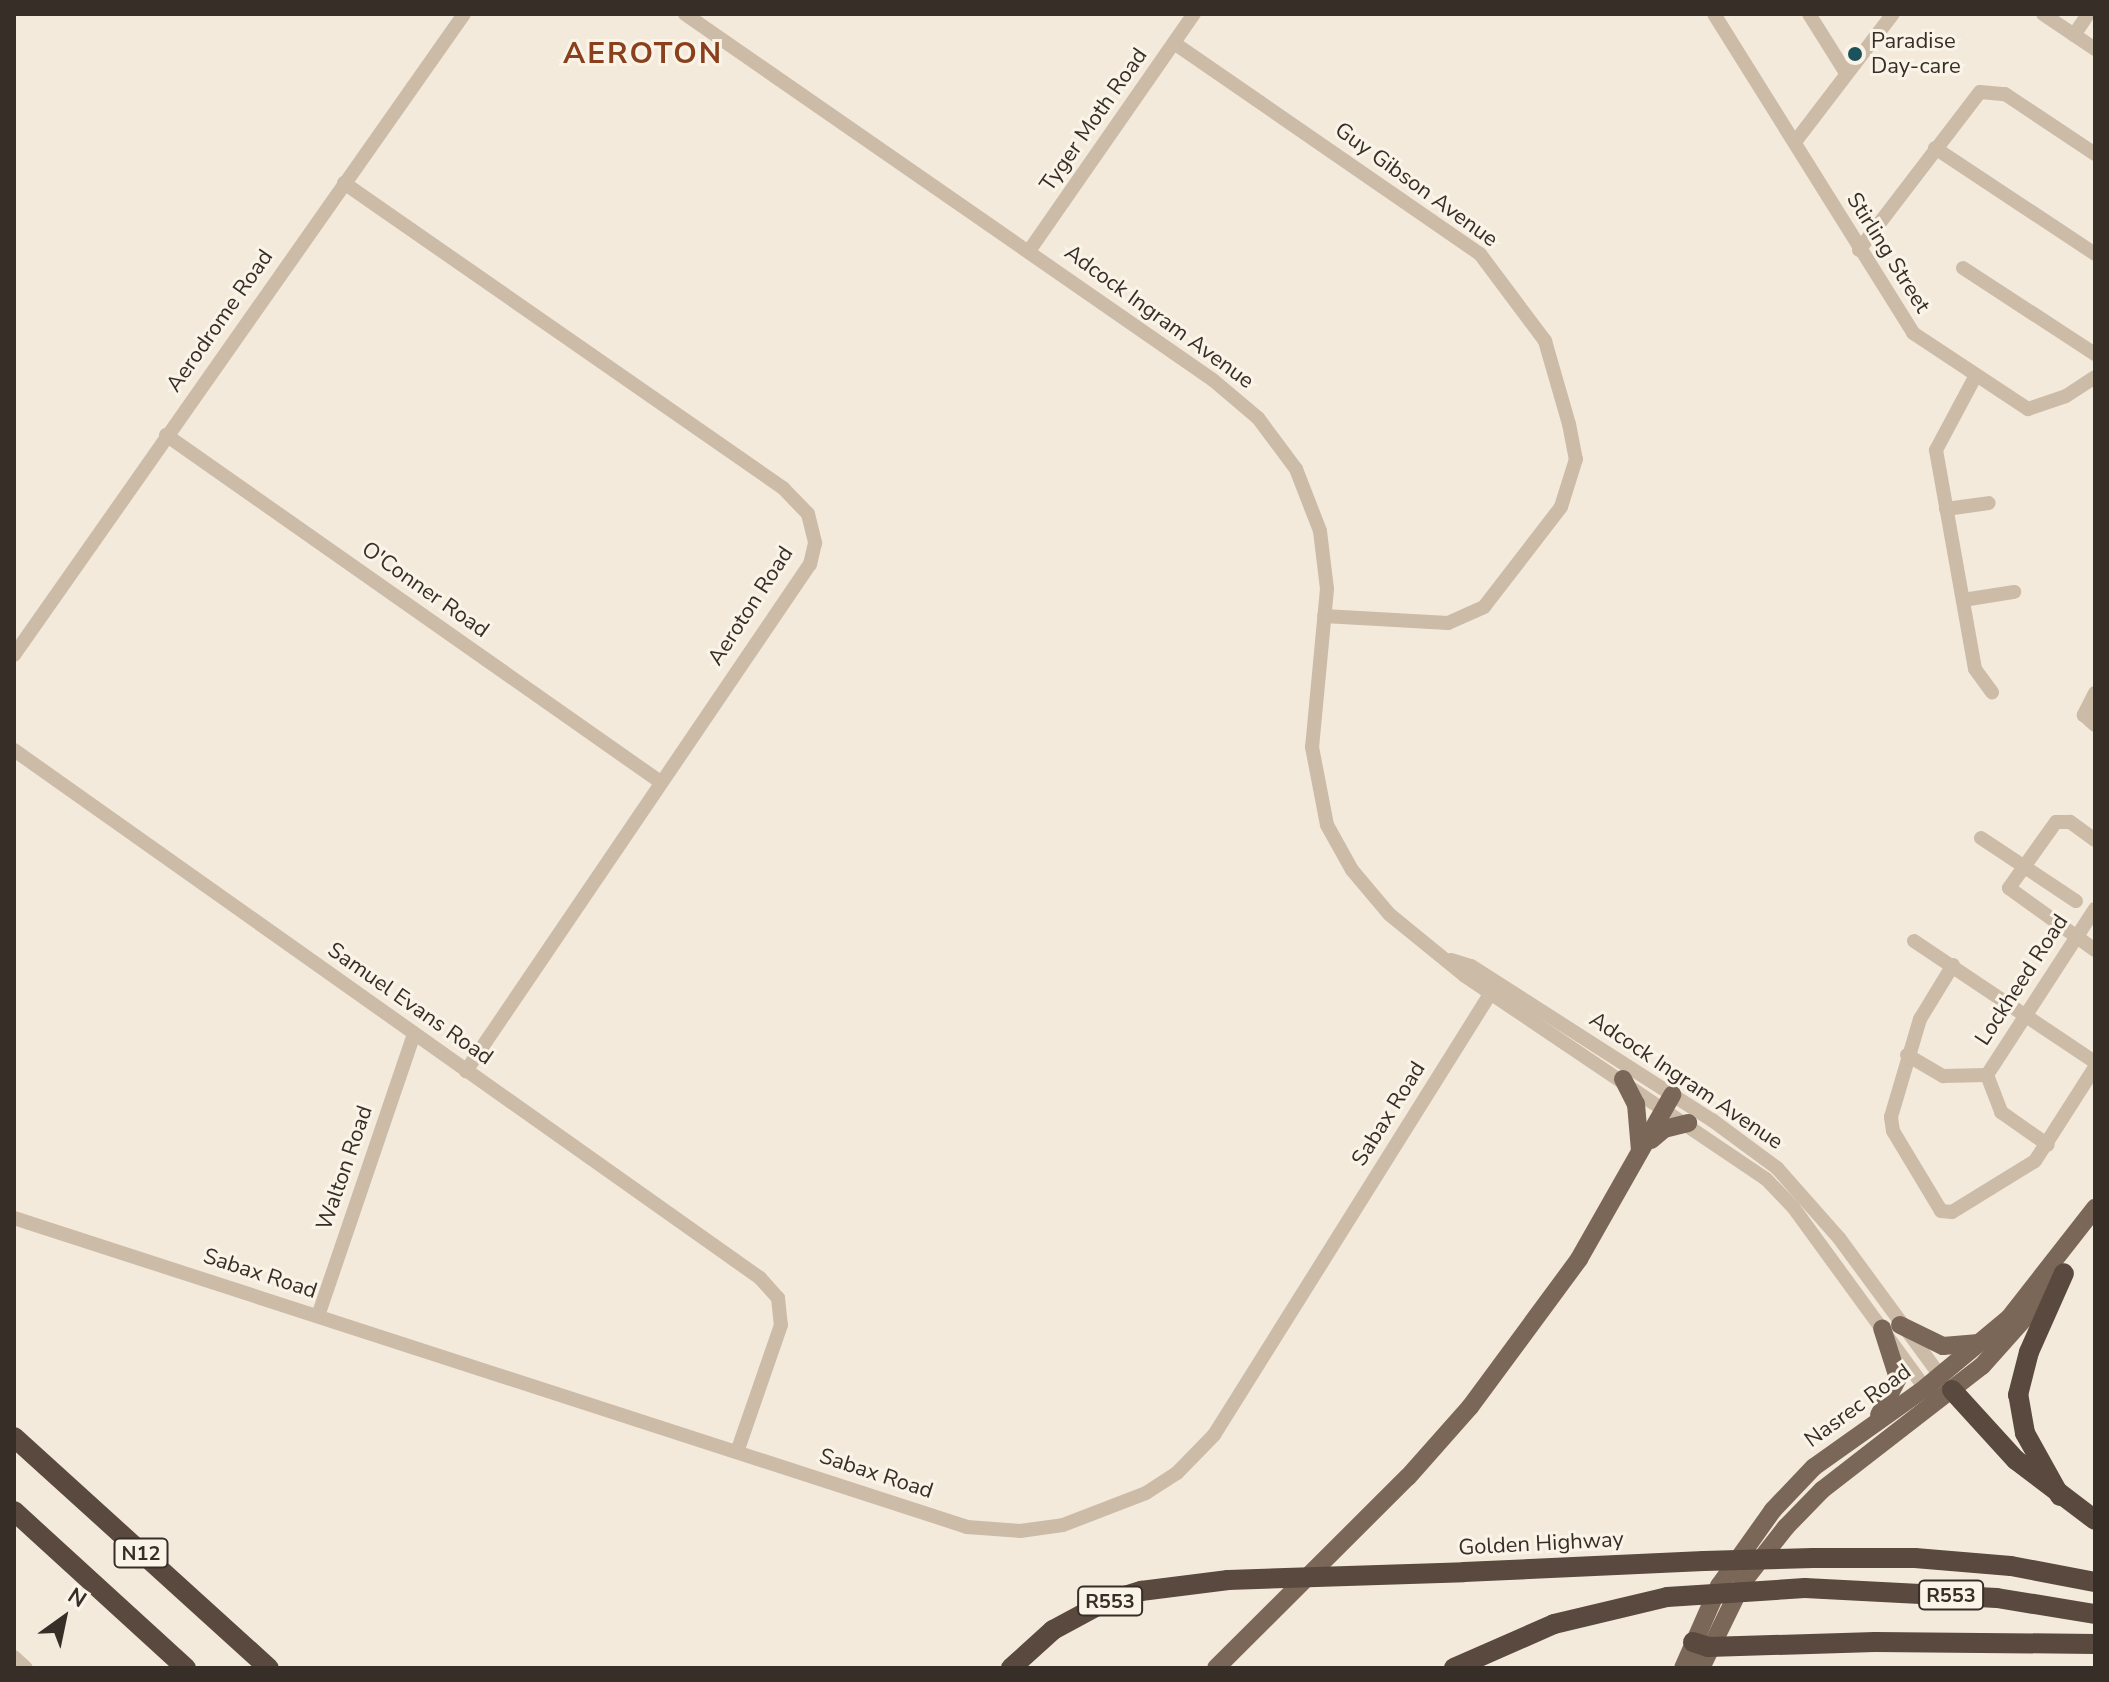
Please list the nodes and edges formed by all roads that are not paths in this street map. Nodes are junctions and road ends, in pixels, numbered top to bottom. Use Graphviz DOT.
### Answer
graph roads {
  1 [pos="464,14"];
  2 [pos="685,14"];
  3 [pos="1194,14"];
  4 [pos="1714,14"];
  5 [pos="1809,14"];
  6 [pos="1893,14"];
  7 [pos="2043,14"];
  8 [pos="2088,14"];
  9 [pos="2074,35"];
  10 [pos="1174,43"];
  11 [pos="2095,49"];
  12 [pos="1846,73"];
  13 [pos="1795,142"];
  14 [pos="1935,148"];
  15 [pos="2095,154"];
  16 [pos="344,183"];
  17 [pos="1859,250"];
  18 [pos="1029,251"];
  19 [pos="2095,254"];
  20 [pos="1963,268"];
  21 [pos="2095,354"];
  22 [pos="1975,377"];
  23 [pos="2095,377"];
  24 [pos="166,435"];
  25 [pos="1989,503"];
  26 [pos="1946,509"];
  27 [pos="2014,592"];
  28 [pos="1963,600"];
  29 [pos="1324,616"];
  30 [pos="14,655"];
  31 [pos="1992,692"];
  32 [pos="2095,693"];
  33 [pos="2095,725"];
  34 [pos="14,750"];
  35 [pos="659,781"];
  36 [pos="1981,838"];
  37 [pos="2095,840"];
  38 [pos="2023,865"];
  39 [pos="2076,901"];
  40 [pos="2095,909"];
  41 [pos="2076,937"];
  42 [pos="1914,941"];
  43 [pos="2095,950"];
  44 [pos="1953,965"];
  45 [pos="1493,989"];
  46 [pos="2027,1014"];
  47 [pos="414,1034"];
  48 [pos="1907,1055"];
  49 [pos="2095,1064"];
  50 [pos="466,1071"];
  51 [pos="1987,1075"];
  52 [pos="1623,1079"];
  53 [pos="1668,1102"];
  54 [pos="1688,1123"];
  55 [pos="2048,1145"];
  56 [pos="1640,1151"];
  57 [pos="2095,1208"];
  58 [pos="14,1218"];
  59 [pos="2095,1226"];
  60 [pos="2064,1273"];
  61 [pos="318,1316"];
  62 [pos="1891,1326"];
  63 [pos="1982,1342"];
  64 [pos="1938,1389"];
  65 [pos="1867,1429"];
  66 [pos="14,1437"];
  67 [pos="737,1452"];
  68 [pos="2060,1496"];
  69 [pos="14,1511"];
  70 [pos="2095,1520"];
  71 [pos="2095,1582"];
  72 [pos="1280,1604"];
  73 [pos="2095,1614"];
  74 [pos="1700,1644"];
  75 [pos="2095,1644"];
  76 [pos="14,1657"];
  77 [pos="26,1668"];
  78 [pos="186,1668"];
  79 [pos="269,1668"];
  80 [pos="1011,1668"];
  81 [pos="1202,1668"];
  82 [pos="1216,1668"];
  83 [pos="1454,1668"];
  84 [pos="1683,1668"];
  85 [pos="1701,1668"];
  1 -- 16 [label="street, Aerodrome Road"];
  2 -- 18 [label="street, Adcock Ingram Avenue"];
  3 -- 10 [label="street, Tyger Moth Road"];
  4 -- 13 [label="street, Stirling Street"];
  5 -- 12 [label="street"];
  6 -- 12 [label="street"];
  7 -- 9 [label="street"];
  8 -- 9 [label="street"];
  9 -- 11 [label="street"];
  10 -- 18 [label="street, Tyger Moth Road"];
  10 -- 29 [label="street, Guy Gibson Avenue"];
  12 -- 13 [label="street"];
  13 -- 17 [label="street, Stirling Street"];
  14 -- 15 [label="street"];
  14 -- 17 [label="street"];
  14 -- 19 [label="street"];
  16 -- 24 [label="street, Aerodrome Road"];
  16 -- 35 [label="street, Aeroton Road"];
  17 -- 22 [label="street, Stirling Street"];
  18 -- 29 [label="street, Adcock Ingram Avenue"];
  20 -- 21 [label="street"];
  22 -- 23 [label="street, Stirling Street"];
  22 -- 26 [label="street"];
  24 -- 30 [label="street, Aerodrome Road"];
  24 -- 35 [label="street, O'Conner Road"];
  25 -- 26 [label="street"];
  26 -- 28 [label="street"];
  27 -- 28 [label="street"];
  28 -- 31 [label="street"];
  29 -- 45 [label="street, Adcock Ingram Avenue"];
  32 -- 33 [label="street"];
  34 -- 47 [label="street, Samuel Evans Road"];
  35 -- 50 [label="street, Aeroton Road"];
  36 -- 38 [label="street"];
  37 -- 38 [label="street"];
  38 -- 39 [label="street"];
  38 -- 41 [label="street"];
  40 -- 41 [label="street, Lockheed Road"];
  41 -- 43 [label="street"];
  41 -- 46 [label="street, Lockheed Road"];
  42 -- 44 [label="street"];
  44 -- 46 [label="street"];
  44 -- 48 [label="street"];
  45 -- 52 [label="street, Adcock Ingram Avenue"];
  45 -- 53 [label="street, Adcock Ingram Avenue"];
  45 -- 67 [label="street, Sabax Road"];
  46 -- 49 [label="street"];
  46 -- 51 [label="street, Lockheed Road"];
  47 -- 50 [label="street, Samuel Evans Road"];
  47 -- 61 [label="street, Walton Road"];
  48 -- 51 [label="street"];
  48 -- 55 [label="street"];
  49 -- 55 [label="street"];
  50 -- 67 [label="street, Samuel Evans Road"];
  51 -- 55 [label="street"];
  52 -- 53 [label="street, Adcock Ingram Avenue"];
  52 -- 56 [label="main road"];
  53 -- 54 [label="street, Adcock Ingram Avenue"];
  53 -- 56 [label="main road"];
  53 -- 62 [label="street, Adcock Ingram Avenue"];
  54 -- 56 [label="main road"];
  54 -- 62 [label="street, Adcock Ingram Avenue"];
  56 -- 72 [label="main road"];
  57 -- 63 [label="main road, Nasrec Road"];
  58 -- 61 [label="street, Sabax Road"];
  59 -- 60 [label="main road, Nasrec Road"];
  60 -- 64 [label="main road, Nasrec Road"];
  60 -- 68 [label="highway"];
  61 -- 67 [label="street, Sabax Road"];
  62 -- 63 [label="main road"];
  62 -- 64 [label="street, Adcock Ingram Avenue"];
  62 -- 65 [label="main road"];
  63 -- 64 [label="main road, Nasrec Road"];
  64 -- 65 [label="main road, Nasrec Road"];
  64 -- 68 [label="highway"];
  64 -- 74 [label="main road, Nasrec Road"];
  65 -- 74 [label="main road, Nasrec Road"];
  66 -- 79 [label="highway, N12"];
  68 -- 70 [label="highway"];
  69 -- 78 [label="highway, N12"];
  71 -- 80 [label="highway, Golden Highway / R553, bridge"];
  72 -- 81 [label="main road"];
  72 -- 82 [label="main road"];
  73 -- 83 [label="highway, R553, bridge"];
  74 -- 75 [label="highway"];
  74 -- 84 [label="main road, Nasrec Road"];
  74 -- 85 [label="main road, Nasrec Road"];
  76 -- 77 [label="street"];
}
